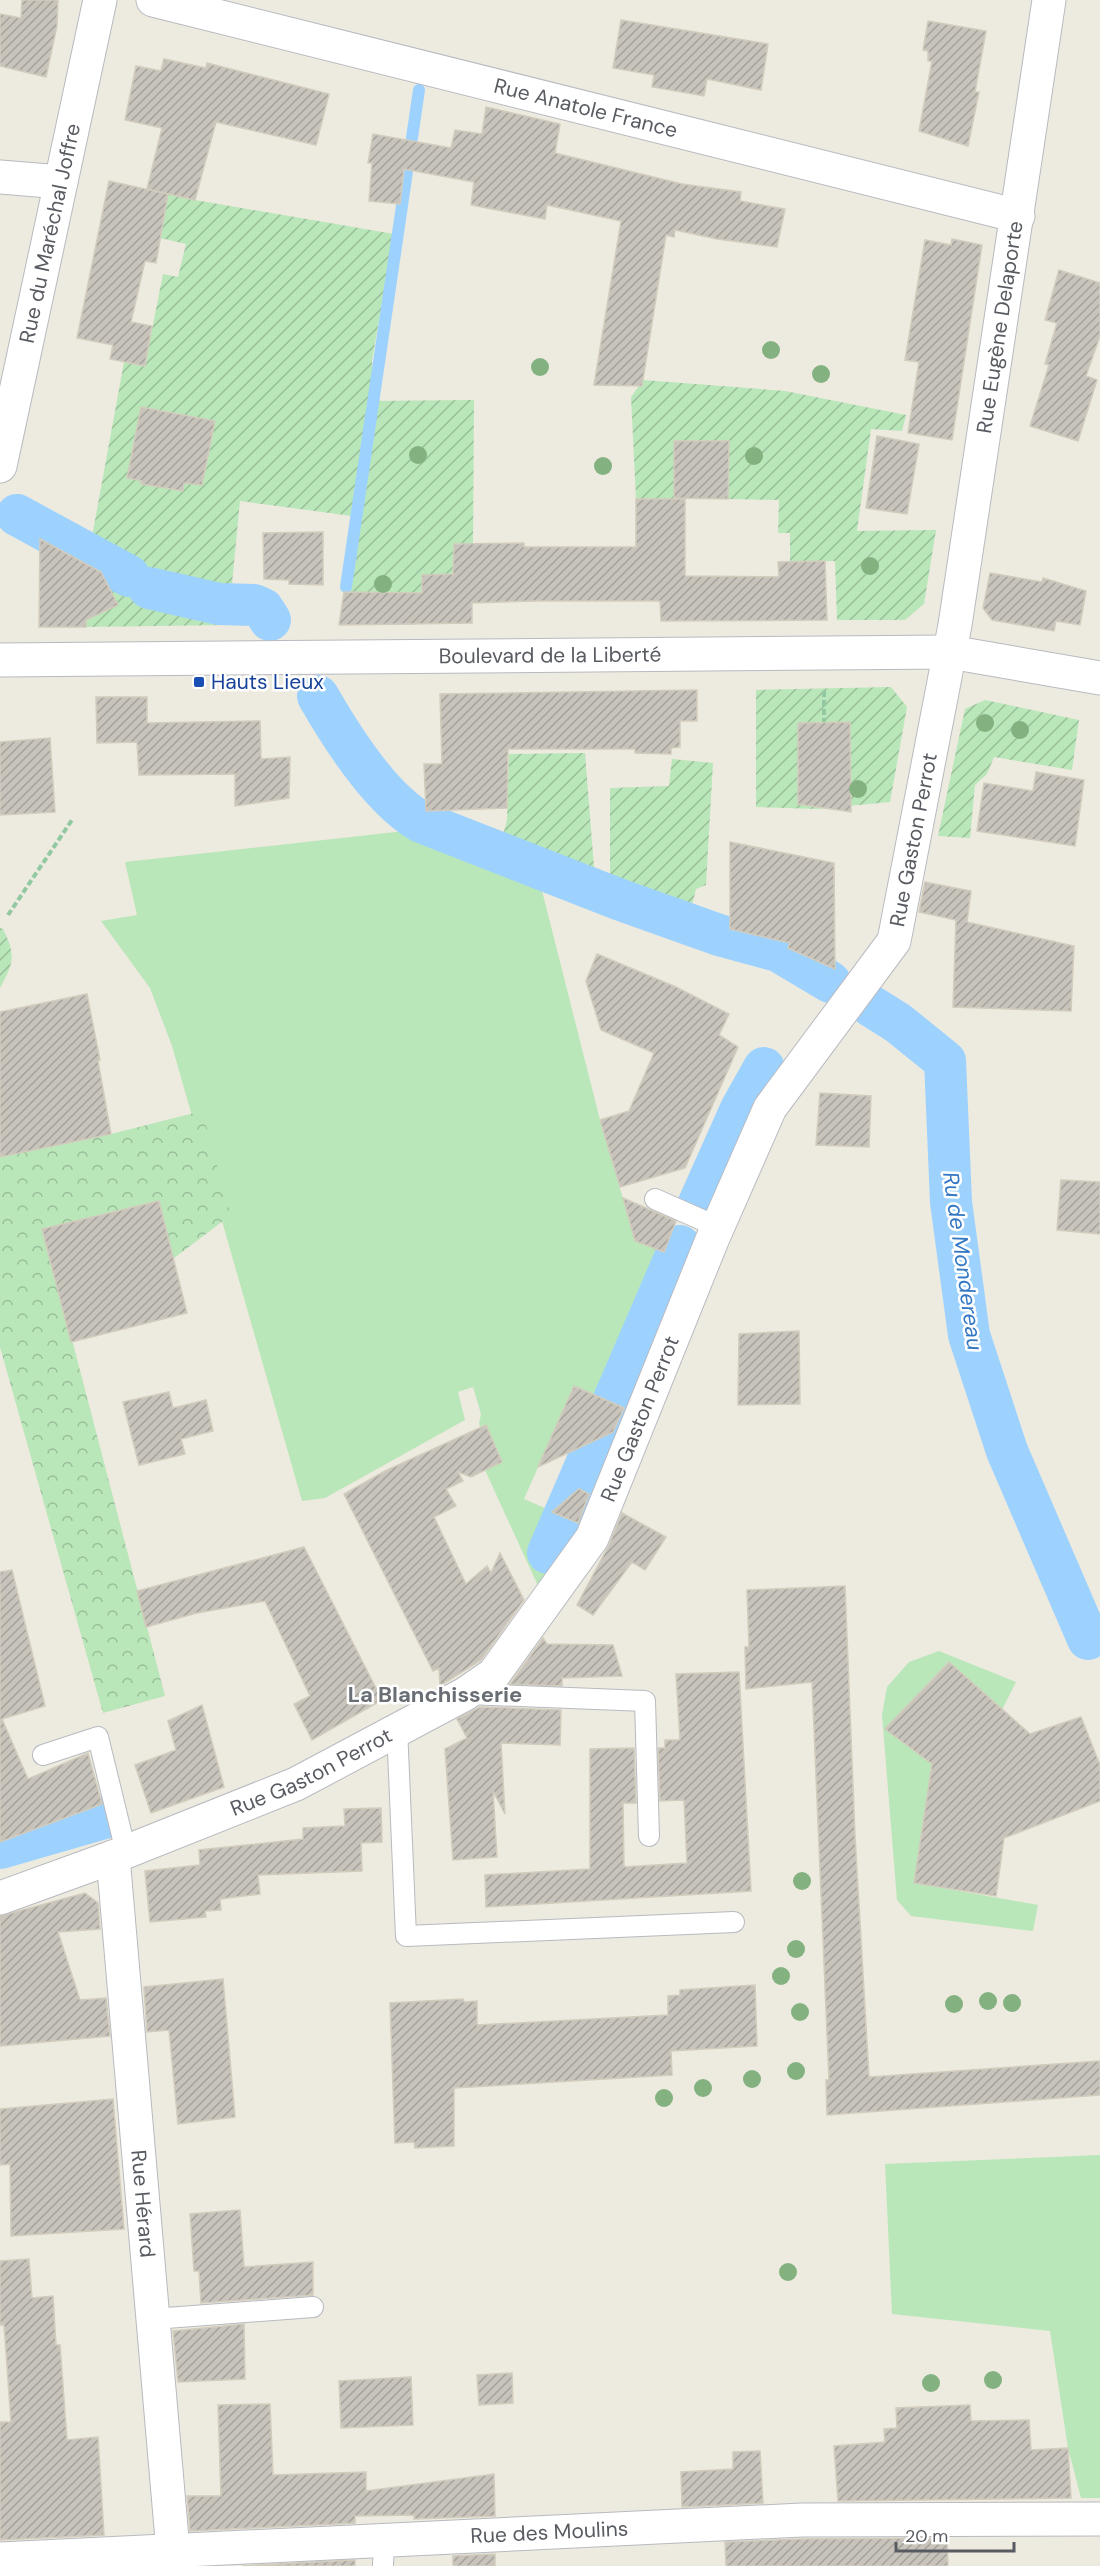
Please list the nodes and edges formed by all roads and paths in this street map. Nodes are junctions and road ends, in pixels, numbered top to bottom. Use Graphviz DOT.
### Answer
graph roads {
  1 [pos="100,0"];
  2 [pos="153,0"];
  3 [pos="1049,0"];
  4 [pos="0,177"];
  5 [pos="61,182"];
  6 [pos="1018,216"];
  7 [pos="0,466"];
  8 [pos="950,652"];
  9 [pos="0,660"];
  10 [pos="1100,678"];
  11 [pos="824,690"];
  12 [pos="824,722"];
  13 [pos="72,820"];
  14 [pos="8,915"];
  15 [pos="655,1199"];
  16 [pos="718,1227"];
  17 [pos="465,1694"];
  18 [pos="397,1728"];
  19 [pos="43,1755"];
  20 [pos="118,1834"];
  21 [pos="649,1836"];
  22 [pos="0,1898"];
  23 [pos="734,1922"];
  24 [pos="313,2307"];
  25 [pos="153,2319"];
  26 [pos="1100,2519"];
  27 [pos="173,2551"];
  28 [pos="383,2553"];
  29 [pos="232,2557"];
  30 [pos="0,2559"];
  1 -- 5 [label="street, Rue du Maréchal Joffre"];
  2 -- 6 [label="street, Rue Anatole France"];
  3 -- 6 [label="street, Rue Eugène Delaporte"];
  4 -- 5 [label="street"];
  5 -- 7 [label="street, Rue du Maréchal Joffre"];
  6 -- 8 [label="street, Rue Eugène Delaporte"];
  8 -- 9 [label="street, Boulevard de la Liberté"];
  8 -- 10 [label="street, Boulevard de la Liberté"];
  8 -- 16 [label="street, Rue Gaston Perrot"];
  11 -- 12 [label="path"];
  13 -- 14 [label="path"];
  15 -- 16 [label="lane"];
  16 -- 17 [label="street, Rue Gaston Perrot"];
  17 -- 18 [label="street, Rue Gaston Perrot"];
  17 -- 21 [label="lane"];
  18 -- 20 [label="street, Rue Gaston Perrot"];
  18 -- 23 [label="lane"];
  19 -- 20 [label="lane"];
  20 -- 22 [label="street, Rue Gaston Perrot"];
  20 -- 25 [label="street, Rue Hérard"];
  24 -- 25 [label="lane"];
  25 -- 27 [label="street, Rue Hérard"];
  26 -- 28 [label="street, Rue des Moulins"];
  27 -- 29 [label="street, Rue des Moulins"];
  27 -- 30 [label="street, Rue des Moulins"];
  28 -- 29 [label="street, Rue des Moulins"];
}
